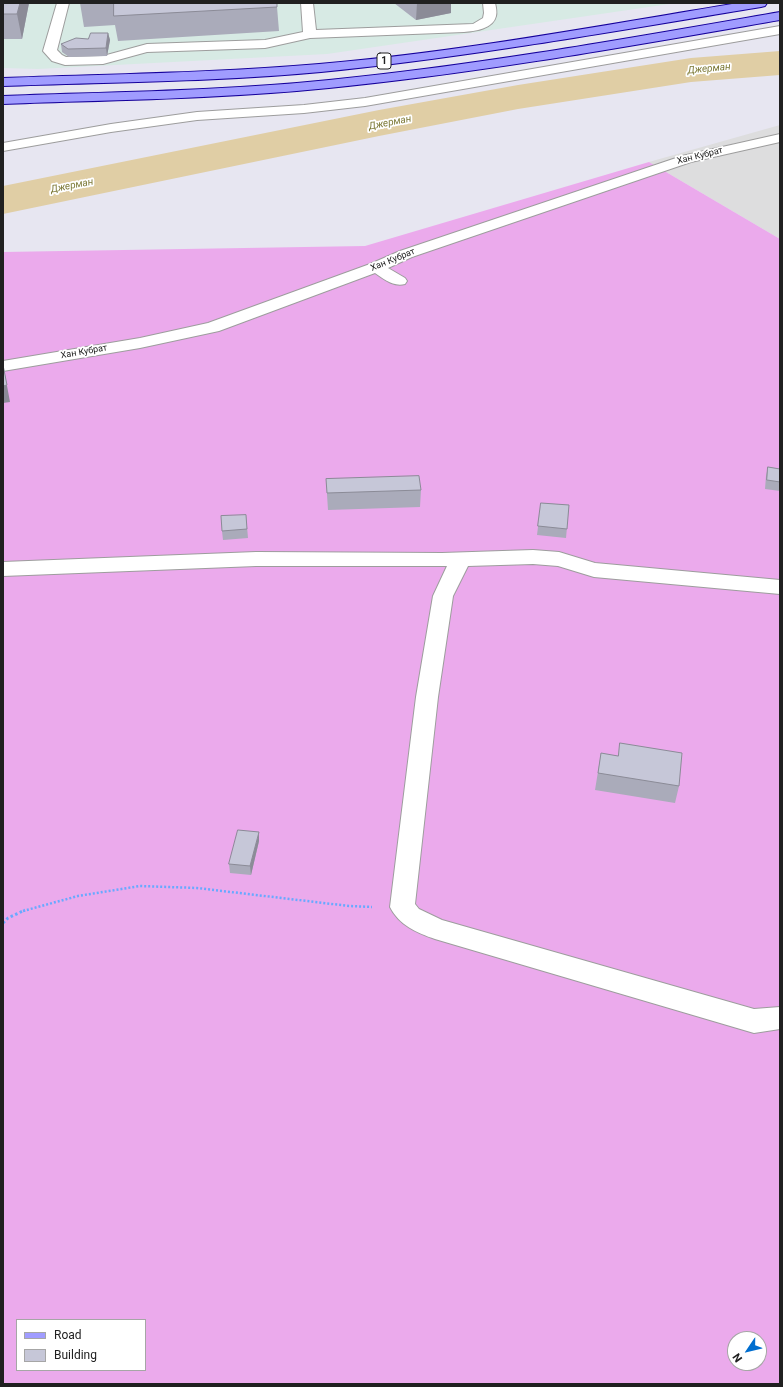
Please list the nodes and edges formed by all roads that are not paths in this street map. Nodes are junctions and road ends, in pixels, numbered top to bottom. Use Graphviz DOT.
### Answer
graph roads {
  1 [pos="63,3"];
  2 [pos="307,3"];
  3 [pos="489,3"];
  4 [pos="761,3"];
  5 [pos="780,16"];
  6 [pos="780,30"];
  7 [pos="310,34"];
  8 [pos="3,82"];
  9 [pos="3,100"];
  10 [pos="780,138"];
  11 [pos="3,147"];
  12 [pos="376,267"];
  13 [pos="399,281"];
  14 [pos="3,366"];
  15 [pos="461,559"];
  16 [pos="3,569"];
  17 [pos="780,587"];
  18 [pos="780,1018"];
  1 -- 7 [label="street"];
  2 -- 7 [label="street"];
  3 -- 7 [label="street"];
  4 -- 8 [label="main road, 1"];
  5 -- 9 [label="main road, 1"];
  6 -- 11 [label="street"];
  10 -- 12 [label="street, Хан Кубрат"];
  12 -- 13 [label="street"];
  12 -- 14 [label="street, Хан Кубрат"];
  15 -- 16 [label="street"];
  15 -- 17 [label="street"];
  15 -- 18 [label="street"];
}
